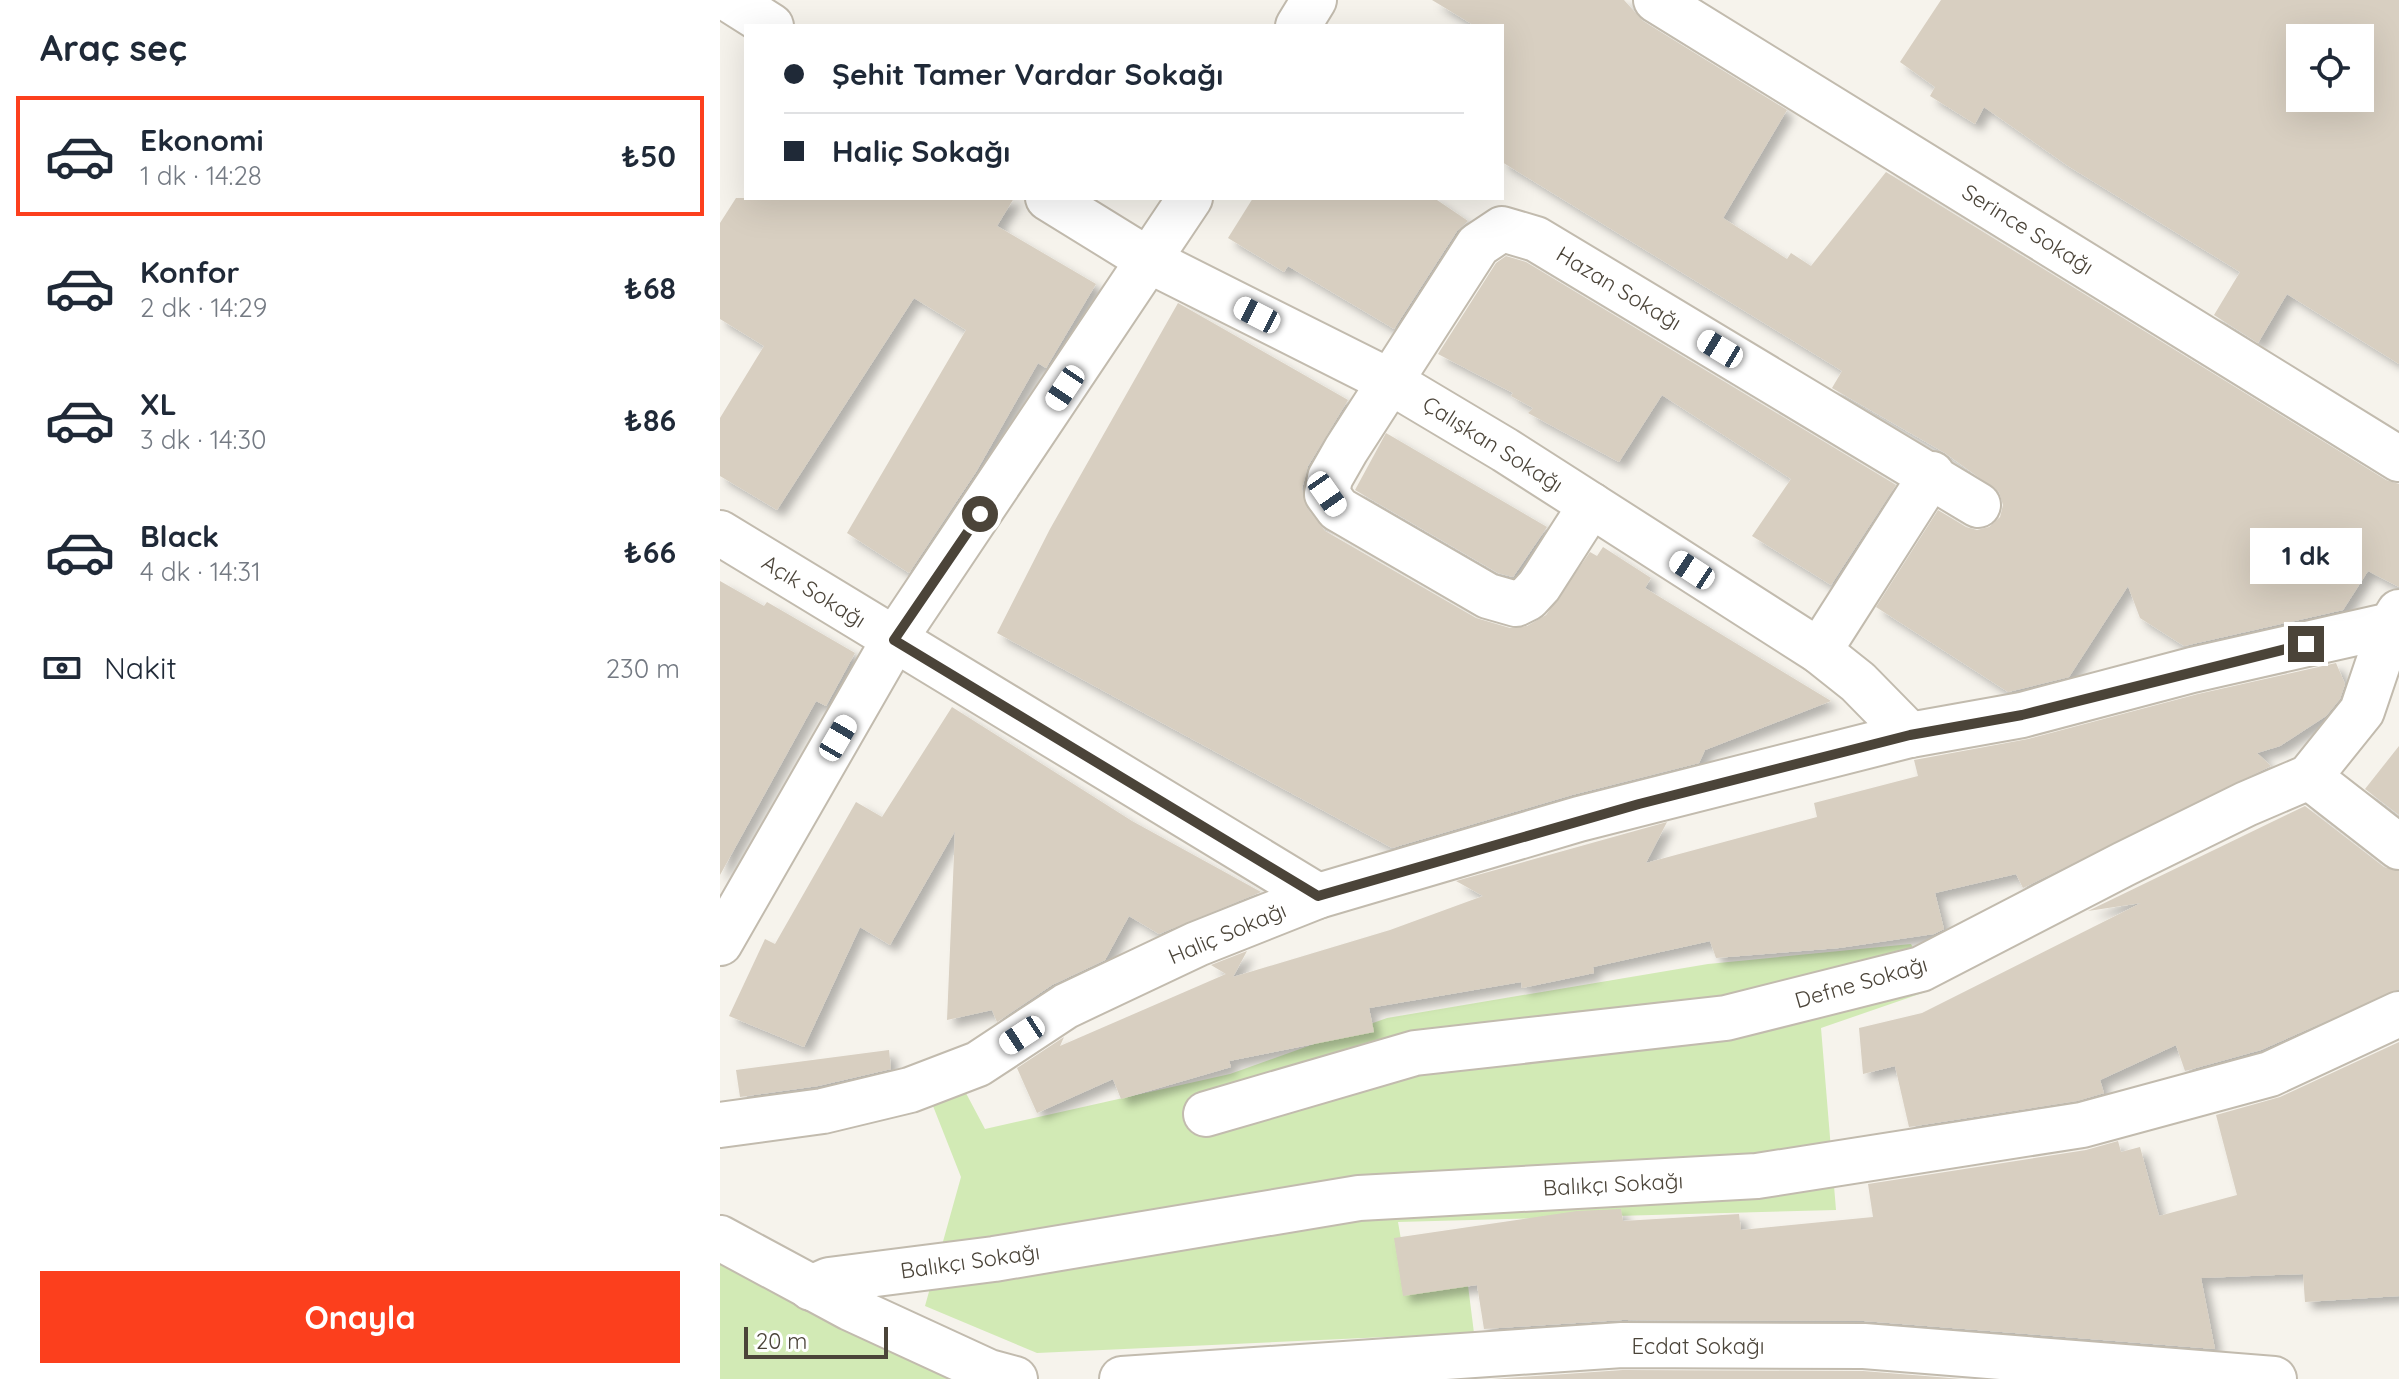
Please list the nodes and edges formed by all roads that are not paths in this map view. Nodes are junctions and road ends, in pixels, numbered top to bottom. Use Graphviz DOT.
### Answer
graph roads {
  1 [pos="730,0"];
  2 [pos="1314,0"];
  3 [pos="1656,0"];
  4 [pos="768,24"];
  5 [pos="1299,24"];
  6 [pos="1051,200"];
  7 [pos="1189,200"];
  8 [pos="1150,261"];
  9 [pos="1391,382"];
  10 [pos="2399,459"];
  11 [pos="1932,474"];
  12 [pos="1591,505"];
  13 [pos="1978,505"];
  14 [pos="720,533"];
  15 [pos="2395,618"];
  16 [pos="894,640"];
  17 [pos="1819,651"];
  18 [pos="1910,735"];
  19 [pos="2309,777"];
  20 [pos="2399,847"];
  21 [pos="1318,896"];
  22 [pos="720,943"];
  23 [pos="2399,1014"];
  24 [pos="1206,1114"];
  25 [pos="720,1125"];
  26 [pos="720,1238"];
  27 [pos="811,1288"];
  28 [pos="2218,1376"];
  29 [pos="1015,1379"];
  30 [pos="1122,1379"];
  31 [pos="2274,1379"];
  1 -- 4 [label="street"];
  2 -- 5 [label="street"];
  3 -- 10 [label="street, Serince Sokağı"];
  6 -- 8 [label="street, Çalışkan Sokağı"];
  7 -- 8 [label="street"];
  8 -- 9 [label="street, Çalışkan Sokağı"];
  8 -- 16 [label="street"];
  9 -- 11 [label="street, Hazan Sokağı"];
  9 -- 12 [label="street, Çalışkan Sokağı"];
  9 -- 12 [label="street"];
  11 -- 13 [label="street, Hazan Sokağı"];
  11 -- 17 [label="street"];
  12 -- 17 [label="street, Çalışkan Sokağı"];
  14 -- 16 [label="street, Açık Sokağı"];
  15 -- 18 [label="street, Haliç Sokağı"];
  15 -- 19 [label="street, Defne Sokağı"];
  16 -- 21 [label="street, Açık Sokağı"];
  16 -- 22 [label="street"];
  17 -- 18 [label="street, Çalışkan Sokağı"];
  18 -- 21 [label="street, Haliç Sokağı"];
  19 -- 20 [label="street"];
  19 -- 24 [label="street, Defne Sokağı"];
  21 -- 25 [label="street, Haliç Sokağı"];
  23 -- 27 [label="street, Balıkçı Sokağı"];
  26 -- 27 [label="street"];
  27 -- 29 [label="street"];
  28 -- 30 [label="street, Ecdat Sokağı"];
  28 -- 31 [label="street, Ecdat Sokağı"];
}
